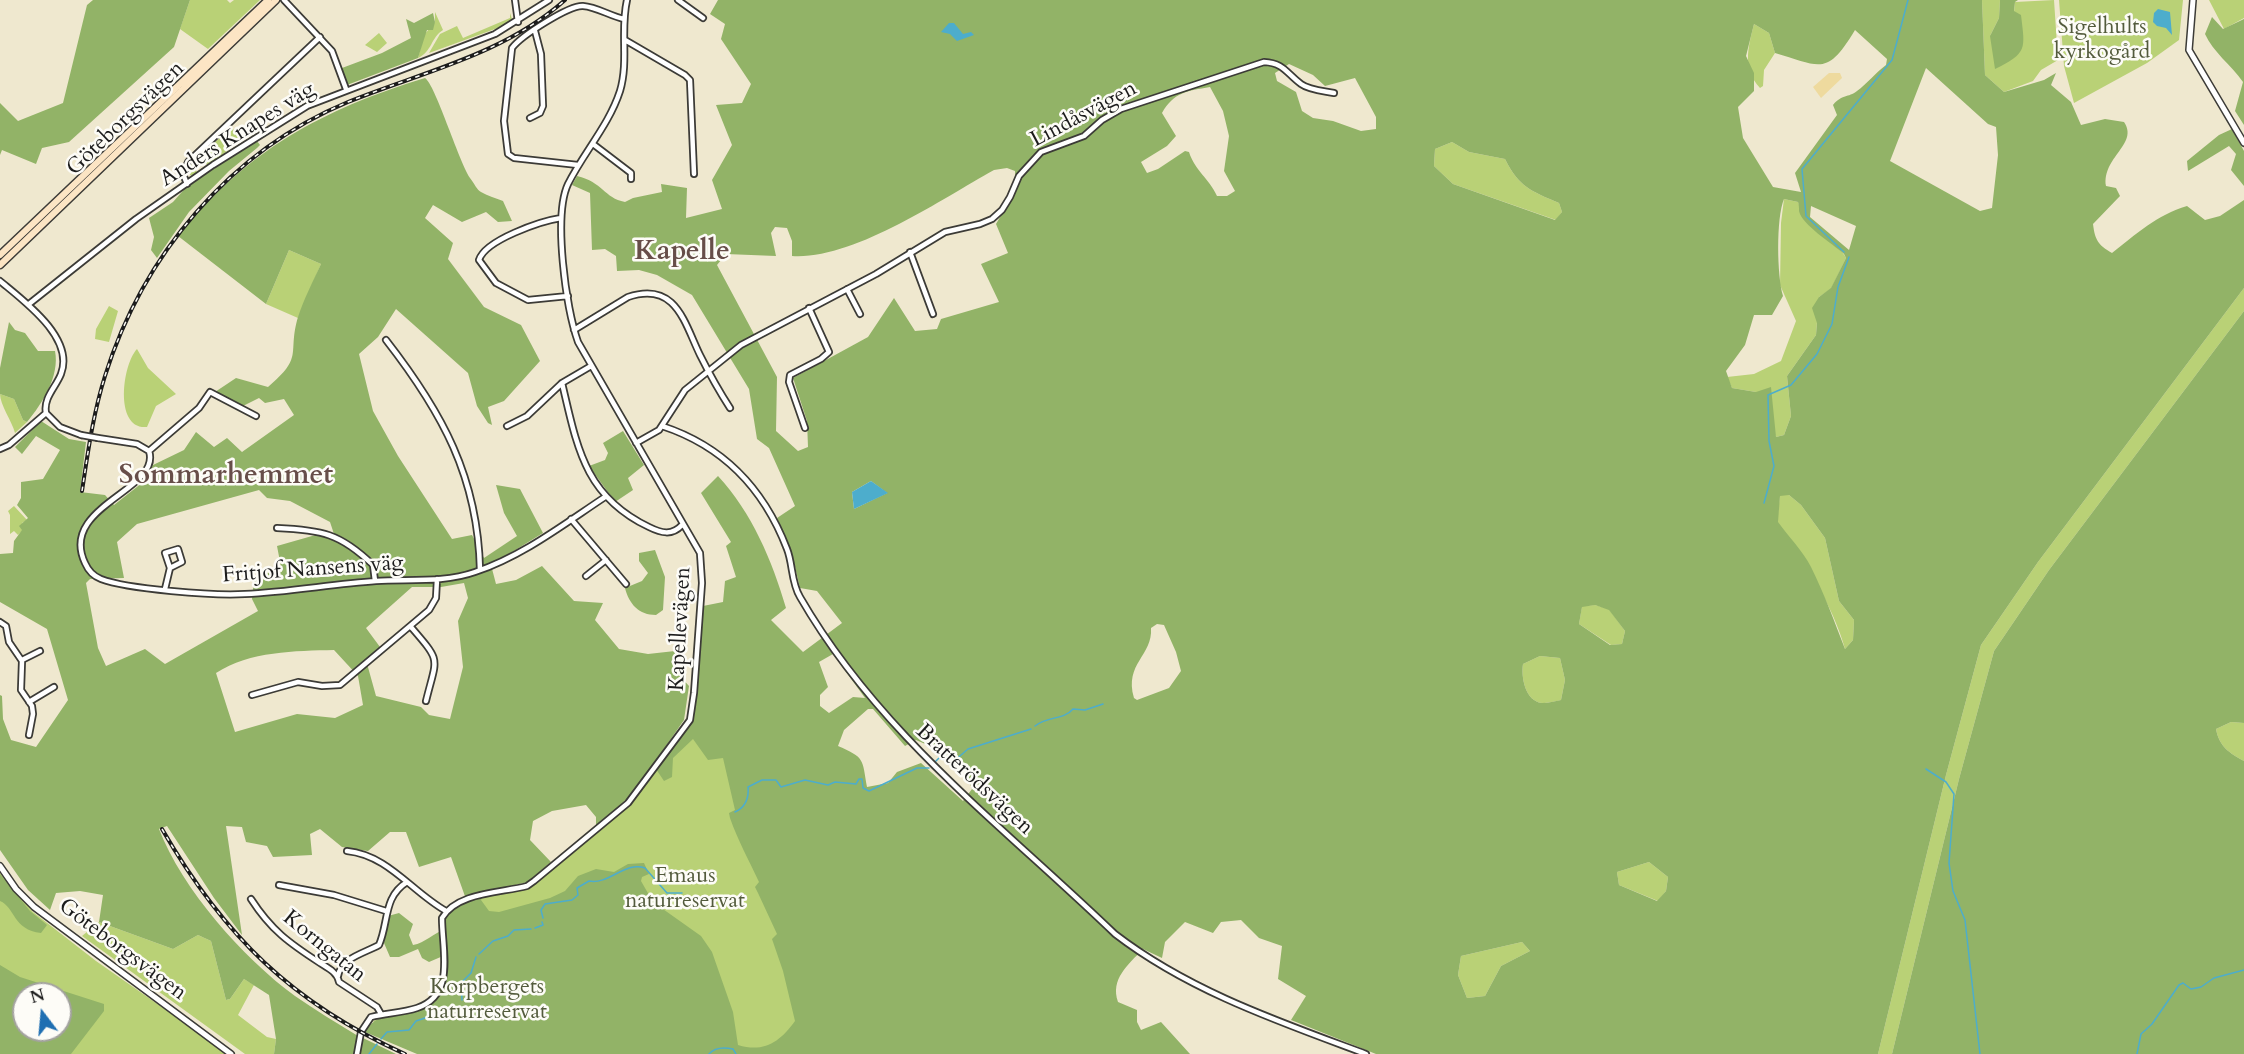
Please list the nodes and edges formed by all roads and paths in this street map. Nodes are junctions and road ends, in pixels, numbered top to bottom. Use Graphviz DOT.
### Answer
graph roads {
  1 [pos="268,0"];
  2 [pos="276,0"];
  3 [pos="284,0"];
  4 [pos="515,0"];
  5 [pos="549,0"];
  6 [pos="627,0"];
  7 [pos="678,0"];
  8 [pos="2193,0"];
  9 [pos="703,18"];
  10 [pos="624,19"];
  11 [pos="518,22"];
  12 [pos="535,31"];
  13 [pos="320,37"];
  14 [pos="625,40"];
  15 [pos="346,89"];
  16 [pos="1334,93"];
  17 [pos="530,118"];
  18 [pos="2244,143"];
  19 [pos="593,144"];
  20 [pos="578,165"];
  21 [pos="694,174"];
  22 [pos="632,179"];
  23 [pos="187,184"];
  24 [pos="561,218"];
  25 [pos="910,252"];
  26 [pos="0,255"];
  27 [pos="0,265"];
  28 [pos="0,281"];
  29 [pos="847,289"];
  30 [pos="568,296"];
  31 [pos="29,304"];
  32 [pos="809,308"];
  33 [pos="860,314"];
  34 [pos="933,314"];
  35 [pos="574,330"];
  36 [pos="386,340"];
  37 [pos="591,366"];
  38 [pos="708,369"];
  39 [pos="562,383"];
  40 [pos="730,408"];
  41 [pos="46,413"];
  42 [pos="256,416"];
  43 [pos="507,426"];
  44 [pos="662,426"];
  45 [pos="805,428"];
  46 [pos="636,443"];
  47 [pos="0,449"];
  48 [pos="149,452"];
  49 [pos="605,497"];
  50 [pos="571,519"];
  51 [pos="682,525"];
  52 [pos="277,528"];
  53 [pos="606,560"];
  54 [pos="170,568"];
  55 [pos="480,570"];
  56 [pos="586,576"];
  57 [pos="437,579"];
  58 [pos="375,581"];
  59 [pos="626,584"];
  60 [pos="165,589"];
  61 [pos="0,622"];
  62 [pos="411,627"];
  63 [pos="40,651"];
  64 [pos="22,660"];
  65 [pos="54,687"];
  66 [pos="252,695"];
  67 [pos="426,701"];
  68 [pos="29,702"];
  69 [pos="29,735"];
  70 [pos="347,851"];
  71 [pos="0,866"];
  72 [pos="407,882"];
  73 [pos="279,885"];
  74 [pos="251,899"];
  75 [pos="386,911"];
  76 [pos="446,911"];
  77 [pos="338,976"];
  78 [pos="381,1014"];
  79 [pos="231,1054"];
  80 [pos="357,1054"];
  81 [pos="1366,1054"];
  1 -- 26 [label="main road, Göteborgsvägen"];
  2 -- 27 [label="main road, Göteborgsvägen"];
  3 -- 13 [label="street"];
  4 -- 11 [label="street"];
  5 -- 11 [label="street, Anders Knapes väg"];
  6 -- 10 [label="street, Kapellevägen"];
  7 -- 9 [label="street"];
  8 -- 18 [label="street"];
  10 -- 12 [label="street"];
  10 -- 14 [label="street, Kapellevägen"];
  11 -- 15 [label="street, Anders Knapes väg"];
  12 -- 17 [label="street"];
  12 -- 20 [label="street"];
  13 -- 15 [label="street"];
  13 -- 23 [label="street"];
  14 -- 19 [label="street, Kapellevägen"];
  14 -- 21 [label="street"];
  15 -- 23 [label="street, Anders Knapes väg"];
  16 -- 25 [label="street, Lindåsvägen"];
  19 -- 20 [label="street, Kapellevägen"];
  19 -- 22 [label="street"];
  20 -- 24 [label="street, Kapellevägen"];
  23 -- 31 [label="street, Anders Knapes väg"];
  24 -- 30 [label="street, Kapellevägen"];
  24 -- 30 [label="street"];
  25 -- 29 [label="street, Lindåsvägen"];
  25 -- 34 [label="street"];
  28 -- 31 [label="street"];
  29 -- 32 [label="street, Lindåsvägen"];
  29 -- 33 [label="street"];
  30 -- 35 [label="street, Kapellevägen"];
  31 -- 41 [label="street"];
  32 -- 38 [label="street, Lindåsvägen"];
  32 -- 45 [label="street"];
  35 -- 37 [label="street, Kapellevägen"];
  35 -- 38 [label="street"];
  36 -- 55 [label="street"];
  37 -- 39 [label="street"];
  37 -- 46 [label="street, Kapellevägen"];
  38 -- 40 [label="street"];
  38 -- 44 [label="street, Lindåsvägen"];
  39 -- 43 [label="street"];
  39 -- 49 [label="street"];
  41 -- 47 [label="street"];
  41 -- 48 [label="street, bridge"];
  42 -- 48 [label="street"];
  44 -- 46 [label="street, Lindåsvägen"];
  44 -- 81 [label="street, Bratterödsvägen"];
  46 -- 51 [label="street, Kapellevägen"];
  48 -- 60 [label="street, Fritjof Nansens väg"];
  49 -- 50 [label="street, Fritjof Nansens väg"];
  49 -- 51 [label="street"];
  50 -- 53 [label="street"];
  50 -- 55 [label="street, Fritjof Nansens väg"];
  51 -- 76 [label="street, Kapellevägen"];
  52 -- 58 [label="street"];
  53 -- 56 [label="street"];
  53 -- 59 [label="street"];
  54 -- 54 [label="street"];
  54 -- 60 [label="street"];
  55 -- 57 [label="street, Fritjof Nansens väg"];
  57 -- 58 [label="street, Fritjof Nansens väg"];
  57 -- 62 [label="street"];
  58 -- 60 [label="street, Fritjof Nansens väg"];
  61 -- 64 [label="street"];
  62 -- 66 [label="street"];
  62 -- 67 [label="street"];
  63 -- 64 [label="street"];
  64 -- 68 [label="street"];
  65 -- 68 [label="street"];
  68 -- 69 [label="street"];
  70 -- 72 [label="street"];
  71 -- 79 [label="street, Göteborgsvägen"];
  72 -- 75 [label="street"];
  72 -- 76 [label="street"];
  73 -- 75 [label="street"];
  74 -- 77 [label="street, Korngatan"];
  75 -- 77 [label="street"];
  76 -- 78 [label="street"];
  77 -- 78 [label="street, Korngatan"];
  78 -- 80 [label="street"];
}
